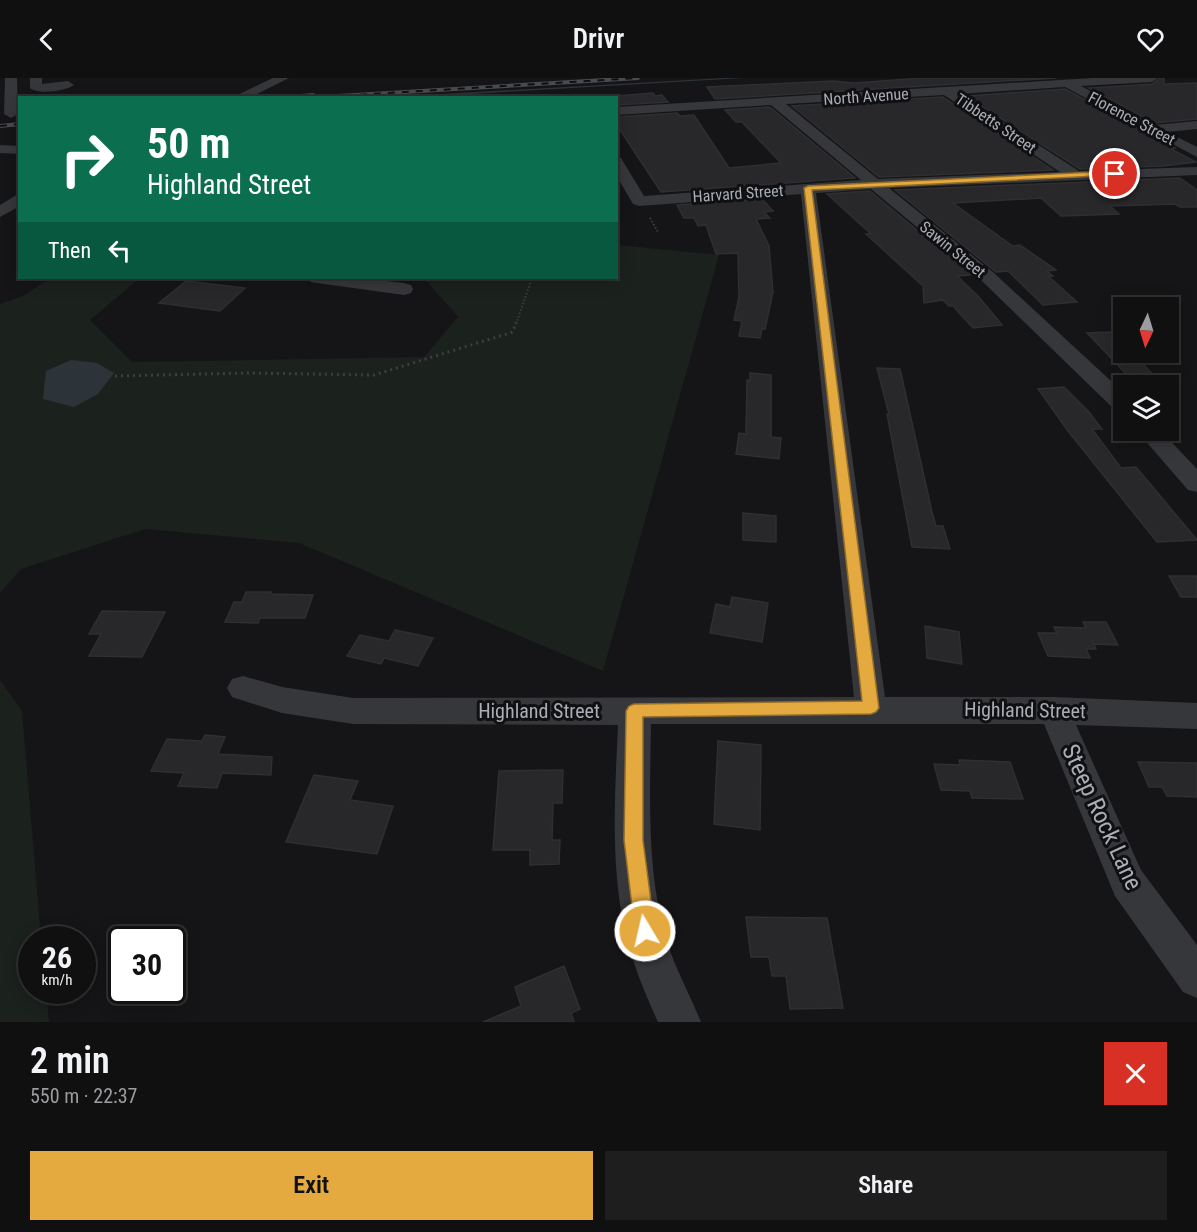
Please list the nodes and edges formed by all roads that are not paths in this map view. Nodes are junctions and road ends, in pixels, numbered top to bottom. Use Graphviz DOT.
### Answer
graph roads {
  1 [pos="10,78"];
  2 [pos="36,78"];
  3 [pos="283,78"];
  4 [pos="1146,78"];
  5 [pos="1066,83"];
  6 [pos="1156,84"];
  7 [pos="68,85"];
  8 [pos="947,91"];
  9 [pos="1106,92"];
  10 [pos="241,96"];
  11 [pos="774,101"];
  12 [pos="618,111"];
  13 [pos="11,114"];
  14 [pos="1197,125"];
  15 [pos="1151,129"];
  16 [pos="0,149"];
  17 [pos="18,150"];
  18 [pos="1197,153"];
  19 [pos="618,164"];
  20 [pos="1197,171"];
  21 [pos="1075,175"];
  22 [pos="873,184"];
  23 [pos="808,188"];
  24 [pos="325,279"];
  25 [pos="404,289"];
  26 [pos="1113,396"];
  27 [pos="1157,441"];
  28 [pos="1197,484"];
  29 [pos="243,688"];
  30 [pos="871,708"];
  31 [pos="1054,710"];
  32 [pos="634,711"];
  33 [pos="1197,716"];
  34 [pos="1197,978"];
  35 [pos="680,1022"];
  1 -- 13 [label="street"];
  2 -- 7 [label="street"];
  3 -- 10 [label="street"];
  4 -- 5 [label="street, North Avenue"];
  4 -- 6 [label="street, North Avenue"];
  5 -- 8 [label="street, North Avenue"];
  5 -- 15 [label="street, Florence Street"];
  6 -- 9 [label="street"];
  8 -- 11 [label="street, North Avenue"];
  8 -- 21 [label="street, Tibbetts Street"];
  11 -- 12 [label="street, North Avenue"];
  11 -- 22 [label="street, Sawin Street"];
  14 -- 15 [label="street"];
  15 -- 18 [label="street, Florence Street"];
  16 -- 17 [label="street"];
  19 -- 23 [label="street, Harvard Street"];
  20 -- 21 [label="street, Harvard Street"];
  21 -- 22 [label="street, Harvard Street"];
  22 -- 23 [label="street, Harvard Street"];
  22 -- 26 [label="street, Sawin Street"];
  23 -- 30 [label="street"];
  24 -- 25 [label="street"];
  27 -- 28 [label="street"];
  29 -- 32 [label="street, Highland Street"];
  30 -- 31 [label="street, Highland Street"];
  30 -- 32 [label="street, Highland Street"];
  31 -- 33 [label="street, Highland Street"];
  31 -- 34 [label="street, Steep Rock Lane"];
  32 -- 35 [label="street"];
}
